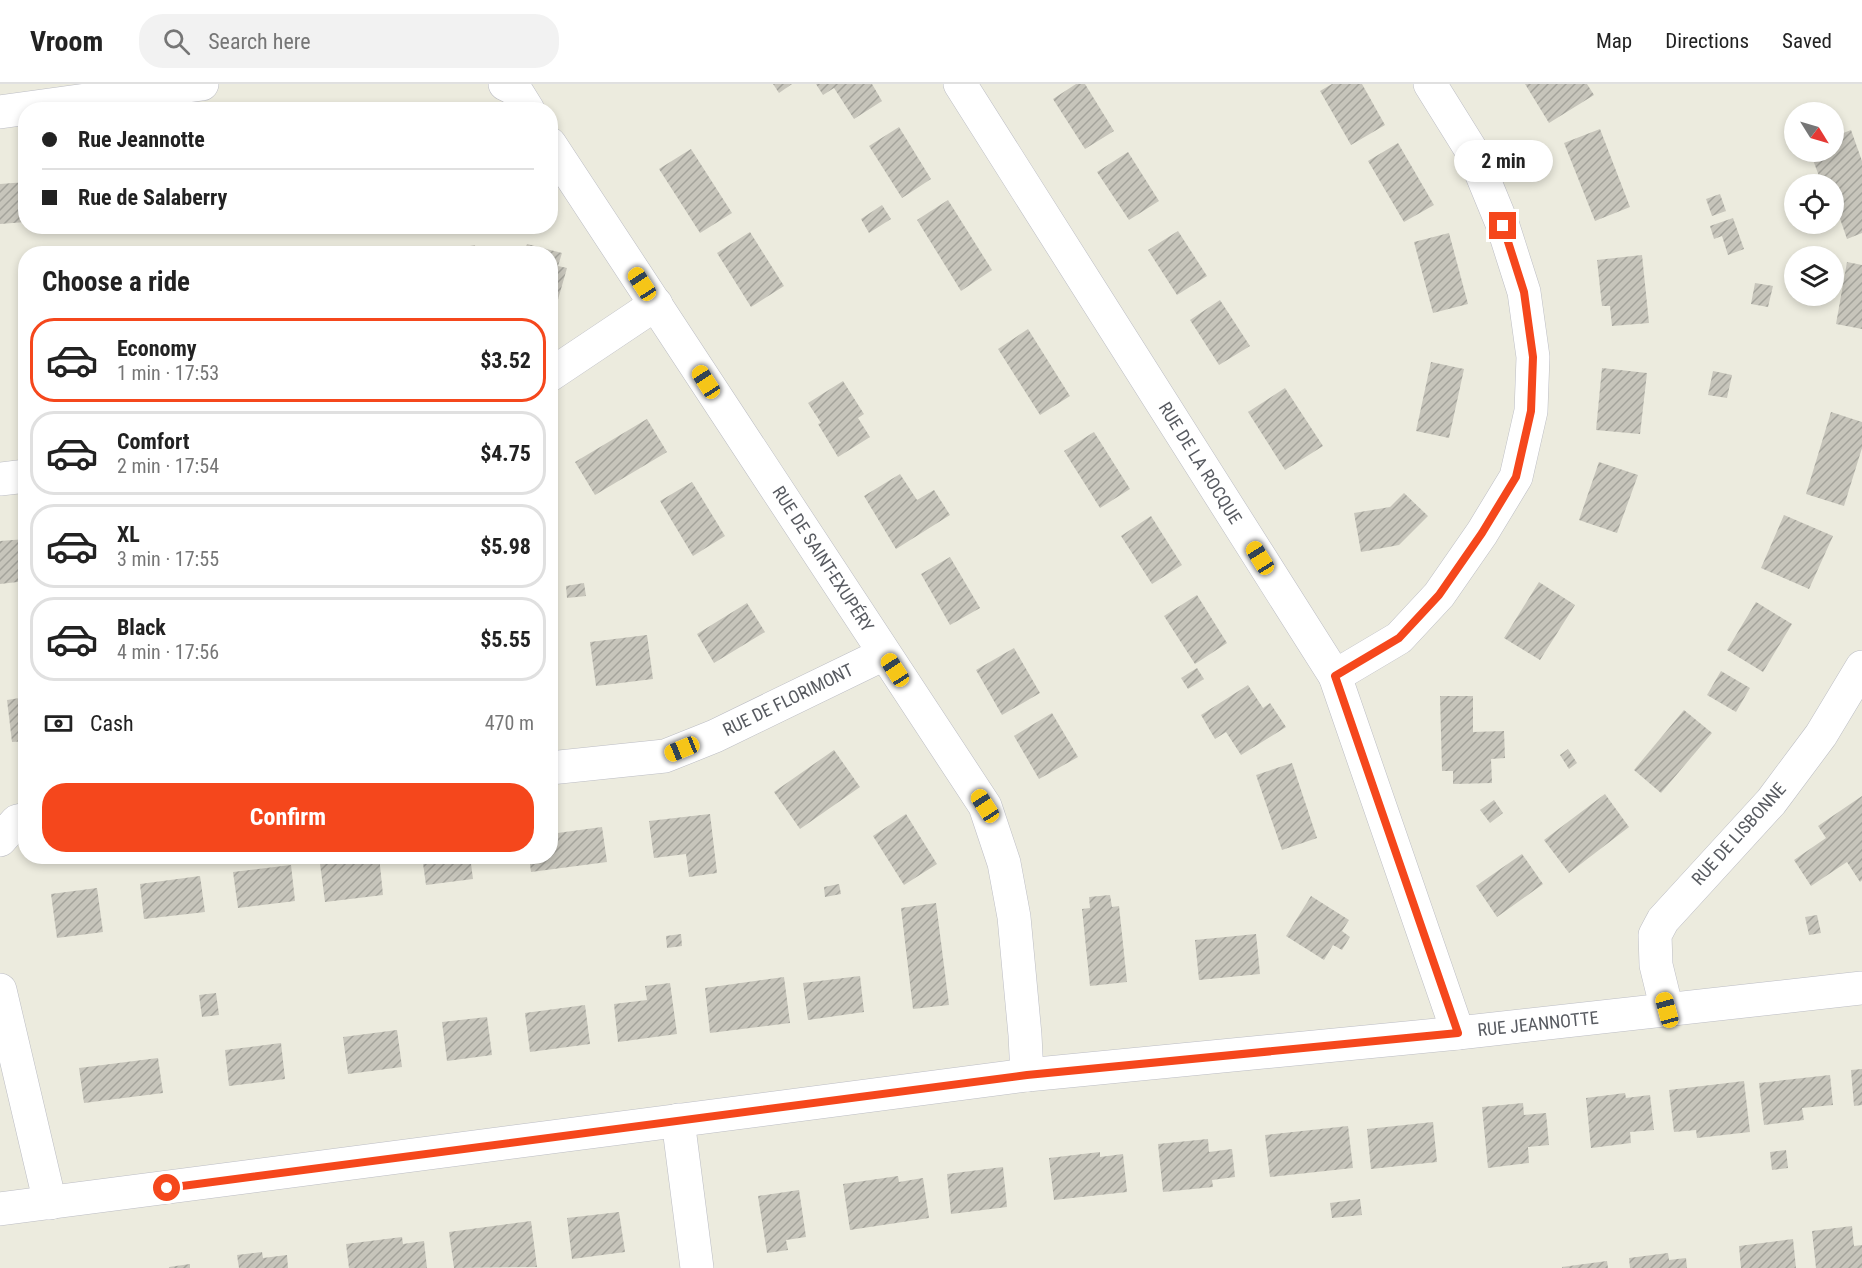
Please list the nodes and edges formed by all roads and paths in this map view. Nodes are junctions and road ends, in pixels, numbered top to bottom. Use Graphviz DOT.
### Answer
graph roads {
  1 [pos="202,84"];
  2 [pos="505,84"];
  3 [pos="960,84"];
  4 [pos="1430,84"];
  5 [pos="72,102"];
  6 [pos="523,102"];
  7 [pos="18,110"];
  8 [pos="0,112"];
  9 [pos="558,156"];
  10 [pos="656,304"];
  11 [pos="558,370"];
  12 [pos="18,477"];
  13 [pos="0,479"];
  14 [pos="884,654"];
  15 [pos="1862,667"];
  16 [pos="1335,676"];
  17 [pos="558,767"];
  18 [pos="18,821"];
  19 [pos="0,840"];
  20 [pos="1862,988"];
  21 [pos="0,990"];
  22 [pos="1667,1010"];
  23 [pos="1458,1033"];
  24 [pos="1027,1075"];
  25 [pos="678,1120"];
  26 [pos="50,1203"];
  27 [pos="0,1209"];
  28 [pos="697,1268"];
  1 -- 5 [label="street"];
  2 -- 6 [label="street"];
  3 -- 16 [label="street, RUE DE LA ROCQUE"];
  4 -- 16 [label="street"];
  7 -- 8 [label="street"];
  9 -- 10 [label="street, RUE DE SAINT-EXUPÉRY"];
  10 -- 11 [label="street"];
  10 -- 14 [label="street, RUE DE SAINT-EXUPÉRY"];
  12 -- 13 [label="street"];
  14 -- 17 [label="street, RUE DE FLORIMONT"];
  14 -- 24 [label="street, RUE DE SAINT-EXUPÉRY"];
  15 -- 22 [label="street, RUE DE LISBONNE"];
  16 -- 23 [label="street, RUE DE LA ROCQUE"];
  18 -- 19 [label="street"];
  20 -- 22 [label="street, RUE JEANNOTTE"];
  21 -- 26 [label="street"];
  22 -- 23 [label="street, RUE JEANNOTTE"];
  23 -- 24 [label="street, RUE JEANNOTTE"];
  24 -- 25 [label="street, RUE JEANNOTTE"];
  25 -- 26 [label="street, RUE JEANNOTTE"];
  25 -- 28 [label="street"];
  26 -- 27 [label="street, RUE JEANNOTTE"];
}
